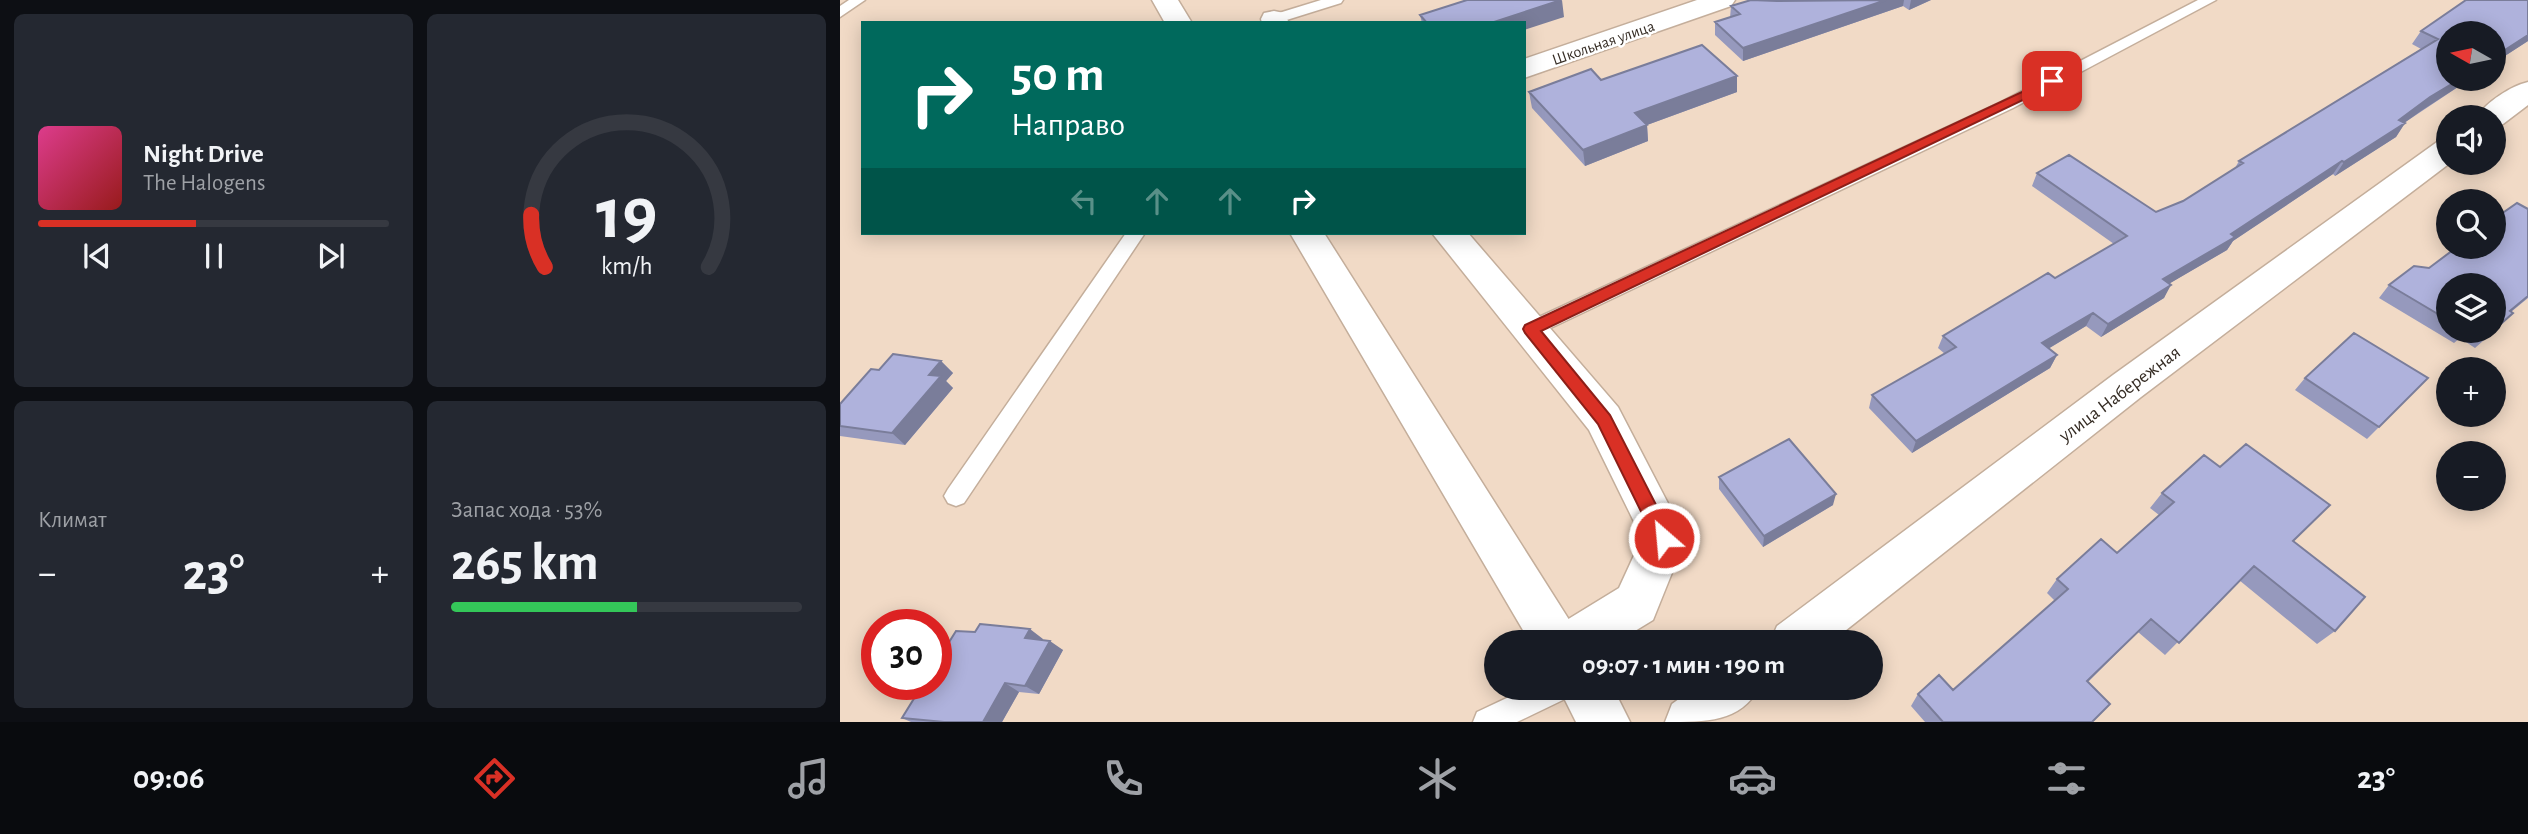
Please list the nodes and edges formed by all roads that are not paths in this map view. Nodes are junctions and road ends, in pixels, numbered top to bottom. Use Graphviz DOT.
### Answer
graph roads {
  1 [pos="858,0"];
  2 [pos="1165,0"];
  3 [pos="1336,0"];
  4 [pos="1722,0"];
  5 [pos="2209,0"];
  6 [pos="840,13"];
  7 [pos="1178,21"];
  8 [pos="1275,21"];
  9 [pos="1526,68"];
  10 [pos="2528,91"];
  11 [pos="2506,107"];
  12 [pos="2436,158"];
  13 [pos="1135,235"];
  14 [pos="1308,235"];
  15 [pos="1451,235"];
  16 [pos="1531,329"];
  17 [pos="956,496"];
  18 [pos="1549,630"];
  19 [pos="1594,630"];
  20 [pos="1810,630"];
  21 [pos="1532,700"];
  22 [pos="1591,700"];
  23 [pos="1718,700"];
  24 [pos="1487,722"];
  25 [pos="1605,722"];
  26 [pos="1690,722"];
  1 -- 6 [label="lane"];
  2 -- 7 [label="street"];
  3 -- 8 [label="lane"];
  4 -- 9 [label="street, Школьная улица"];
  5 -- 16 [label="lane"];
  10 -- 11 [label="street"];
  12 -- 20 [label="street, улица Набережная"];
  13 -- 17 [label="lane"];
  14 -- 18 [label="street"];
  15 -- 16 [label="street"];
  16 -- 19 [label="street"];
  21 -- 24 [label="lane"];
  22 -- 25 [label="street"];
  23 -- 26 [label="street"];
}
